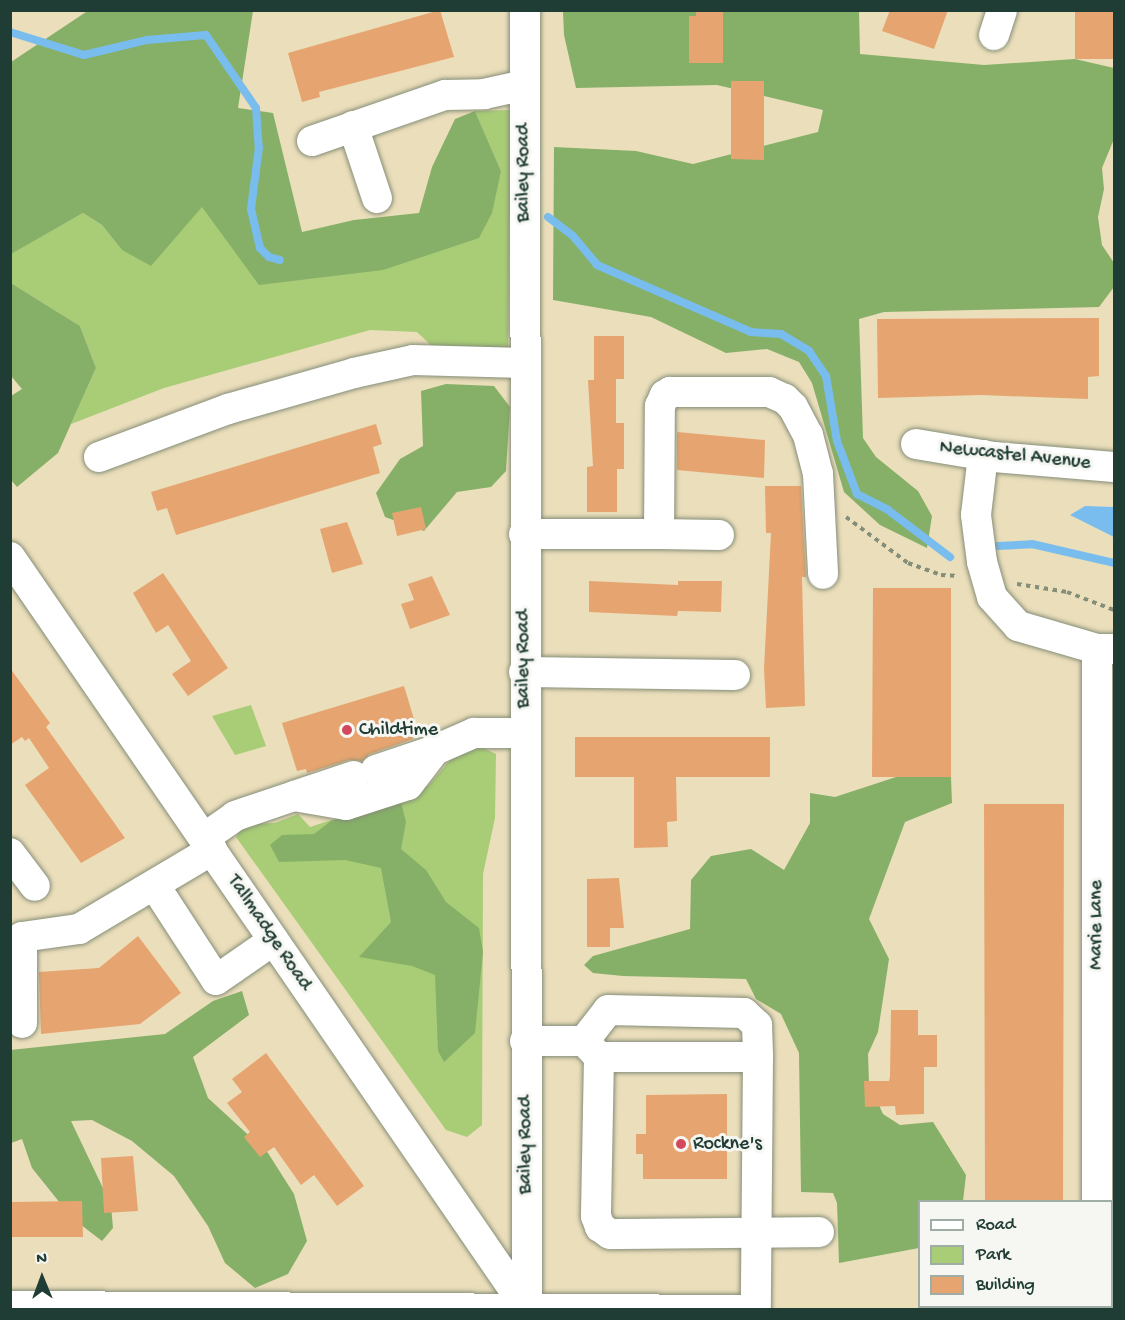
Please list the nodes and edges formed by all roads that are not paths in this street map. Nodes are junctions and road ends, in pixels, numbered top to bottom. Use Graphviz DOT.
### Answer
graph roads {
  1 [pos="525,10"];
  2 [pos="525,85"];
  3 [pos="353,126"];
  4 [pos="312,141"];
  5 [pos="377,198"];
  6 [pos="524,363"];
  7 [pos="916,444"];
  8 [pos="983,455"];
  9 [pos="99,457"];
  10 [pos="1114,467"];
  11 [pos="524,534"];
  12 [pos="659,534"];
  13 [pos="719,535"];
  14 [pos="823,574"];
  15 [pos="15,575"];
  16 [pos="1106,649"];
  17 [pos="524,672"];
  18 [pos="735,675"];
  19 [pos="524,733"];
  20 [pos="435,750"];
  21 [pos="294,796"];
  22 [pos="208,844"];
  23 [pos="10,854"];
  24 [pos="35,886"];
  25 [pos="155,886"];
  26 [pos="1106,898"];
  27 [pos="274,940"];
  28 [pos="22,1023"];
  29 [pos="525,1041"];
  30 [pos="592,1049"];
  31 [pos="758,1057"];
  32 [pos="1097,1200"];
  33 [pos="757,1232"];
  34 [pos="819,1232"];
  35 [pos="10,1306"];
  36 [pos="527,1309"];
  37 [pos="755,1310"];
  1 -- 2 [label="street, Bailey Road"];
  2 -- 3 [label="street"];
  2 -- 6 [label="street, Bailey Road"];
  3 -- 4 [label="street"];
  3 -- 5 [label="street"];
  6 -- 9 [label="street"];
  6 -- 11 [label="street, Bailey Road"];
  7 -- 8 [label="street, Newcastel Avenue"];
  8 -- 10 [label="street, Newcastel Avenue"];
  8 -- 16 [label="street"];
  11 -- 12 [label="street"];
  11 -- 17 [label="street, Bailey Road"];
  12 -- 13 [label="street"];
  12 -- 14 [label="street"];
  15 -- 22 [label="street, Tallmadge Road"];
  16 -- 26 [label="street, Marie Lane"];
  17 -- 18 [label="street"];
  17 -- 19 [label="street, Bailey Road"];
  19 -- 20 [label="street"];
  19 -- 29 [label="street, Bailey Road"];
  20 -- 21 [label="street"];
  20 -- 21 [label="street"];
  21 -- 22 [label="street"];
  22 -- 25 [label="street"];
  22 -- 27 [label="street, Tallmadge Road"];
  23 -- 24 [label="street"];
  25 -- 27 [label="street"];
  25 -- 28 [label="street"];
  26 -- 32 [label="street, Marie Lane"];
  27 -- 36 [label="street, Tallmadge Road"];
  29 -- 30 [label="street"];
  29 -- 36 [label="street, Bailey Road"];
  30 -- 31 [label="street"];
  30 -- 31 [label="street"];
  30 -- 33 [label="street"];
  31 -- 33 [label="street"];
  33 -- 34 [label="street"];
  33 -- 37 [label="street"];
  35 -- 36 [label="street"];
  36 -- 37 [label="street"];
}
